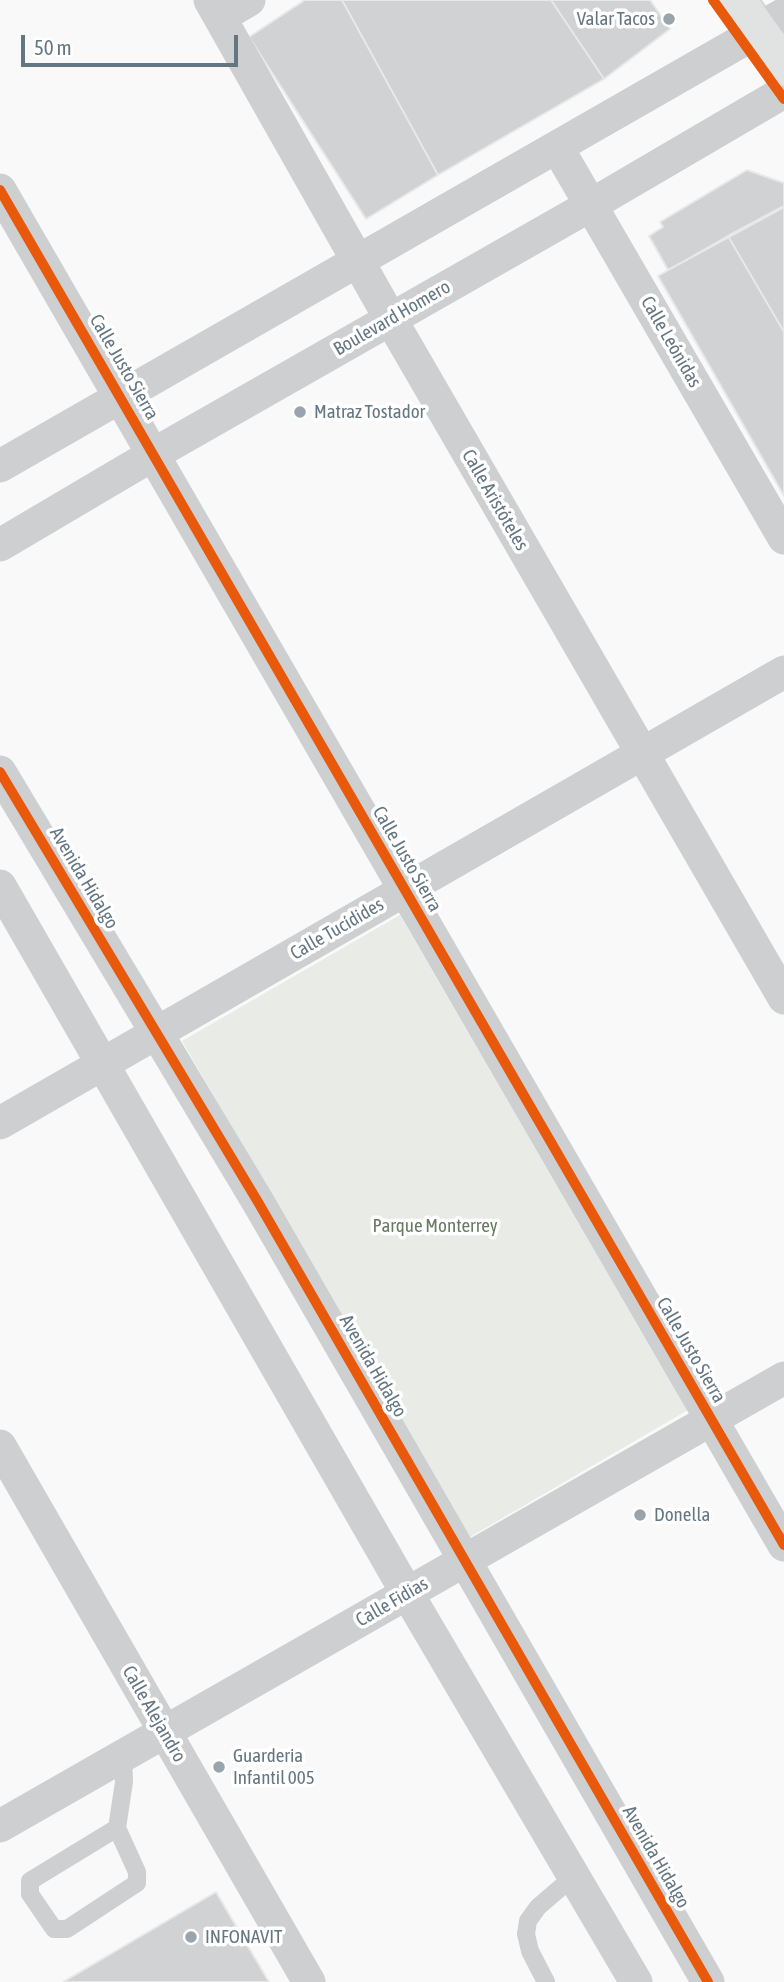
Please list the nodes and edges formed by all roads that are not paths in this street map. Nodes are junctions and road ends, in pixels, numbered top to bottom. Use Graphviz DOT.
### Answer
graph roads {
  1 [pos="249,0"];
  2 [pos="736,0"];
  3 [pos="215,8"];
  4 [pos="776,29"];
  5 [pos="784,68"];
  6 [pos="784,92"];
  7 [pos="557,147"];
  8 [pos="0,190"];
  9 [pos="591,205"];
  10 [pos="357,261"];
  11 [pos="390,318"];
  12 [pos="121,398"];
  13 [pos="153,454"];
  14 [pos="0,467"];
  15 [pos="784,538"];
  16 [pos="0,545"];
  17 [pos="784,672"];
  18 [pos="642,754"];
  19 [pos="0,772"];
  20 [pos="0,886"];
  21 [pos="405,890"];
  22 [pos="784,998"];
  23 [pos="157,1033"];
  24 [pos="102,1064"];
  25 [pos="0,1123"];
  26 [pos="784,1378"];
  27 [pos="711,1419"];
  28 [pos="0,1446"];
  29 [pos="784,1545"];
  30 [pos="464,1560"];
  31 [pos="407,1593"];
  32 [pos="164,1732"];
  33 [pos="123,1755"];
  34 [pos="0,1826"];
  35 [pos="117,1828"];
  36 [pos="573,1877"];
  37 [pos="309,1982"];
  38 [pos="546,1982"];
  39 [pos="636,1982"];
  40 [pos="708,1982"];
  1 -- 3 [label="street"];
  2 -- 4 [label="main road"];
  3 -- 10 [label="street, Calle Aristóteles"];
  4 -- 5 [label="main road"];
  4 -- 7 [label="street"];
  6 -- 9 [label="street, Boulevard Homero"];
  7 -- 9 [label="street, Calle Leónidas"];
  7 -- 10 [label="street"];
  8 -- 12 [label="street, Calle Justo Sierra"];
  9 -- 11 [label="street, Boulevard Homero"];
  9 -- 15 [label="street, Calle Leónidas"];
  10 -- 11 [label="street, Calle Aristóteles"];
  10 -- 12 [label="street"];
  11 -- 13 [label="street, Boulevard Homero"];
  11 -- 18 [label="street, Calle Aristóteles"];
  12 -- 13 [label="street, Calle Justo Sierra"];
  12 -- 14 [label="street"];
  13 -- 16 [label="street, Boulevard Homero"];
  13 -- 21 [label="street, Calle Justo Sierra"];
  17 -- 18 [label="street, Calle Tucídides"];
  18 -- 21 [label="street, Calle Tucídides"];
  18 -- 22 [label="street, Calle Aristóteles"];
  19 -- 23 [label="street, Avenida Hidalgo"];
  20 -- 24 [label="street"];
  21 -- 23 [label="street, Calle Tucídides"];
  21 -- 27 [label="street, Calle Justo Sierra"];
  23 -- 24 [label="street, Calle Tucídides"];
  23 -- 30 [label="street, Avenida Hidalgo"];
  24 -- 25 [label="street, Calle Tucídides"];
  24 -- 31 [label="street"];
  26 -- 27 [label="street, Calle Fidias"];
  27 -- 29 [label="street, Calle Justo Sierra"];
  27 -- 30 [label="street, Calle Fidias"];
  28 -- 32 [label="street, Calle Alejandro"];
  30 -- 31 [label="street, Calle Fidias"];
  30 -- 40 [label="street, Avenida Hidalgo"];
  31 -- 32 [label="street, Calle Fidias"];
  31 -- 36 [label="street"];
  32 -- 33 [label="street, Calle Fidias"];
  32 -- 37 [label="street, Calle Alejandro"];
  33 -- 34 [label="street, Calle Fidias"];
  33 -- 35 [label="lane"];
  35 -- 35 [label="lane"];
  36 -- 38 [label="lane"];
  36 -- 39 [label="street"];
}
